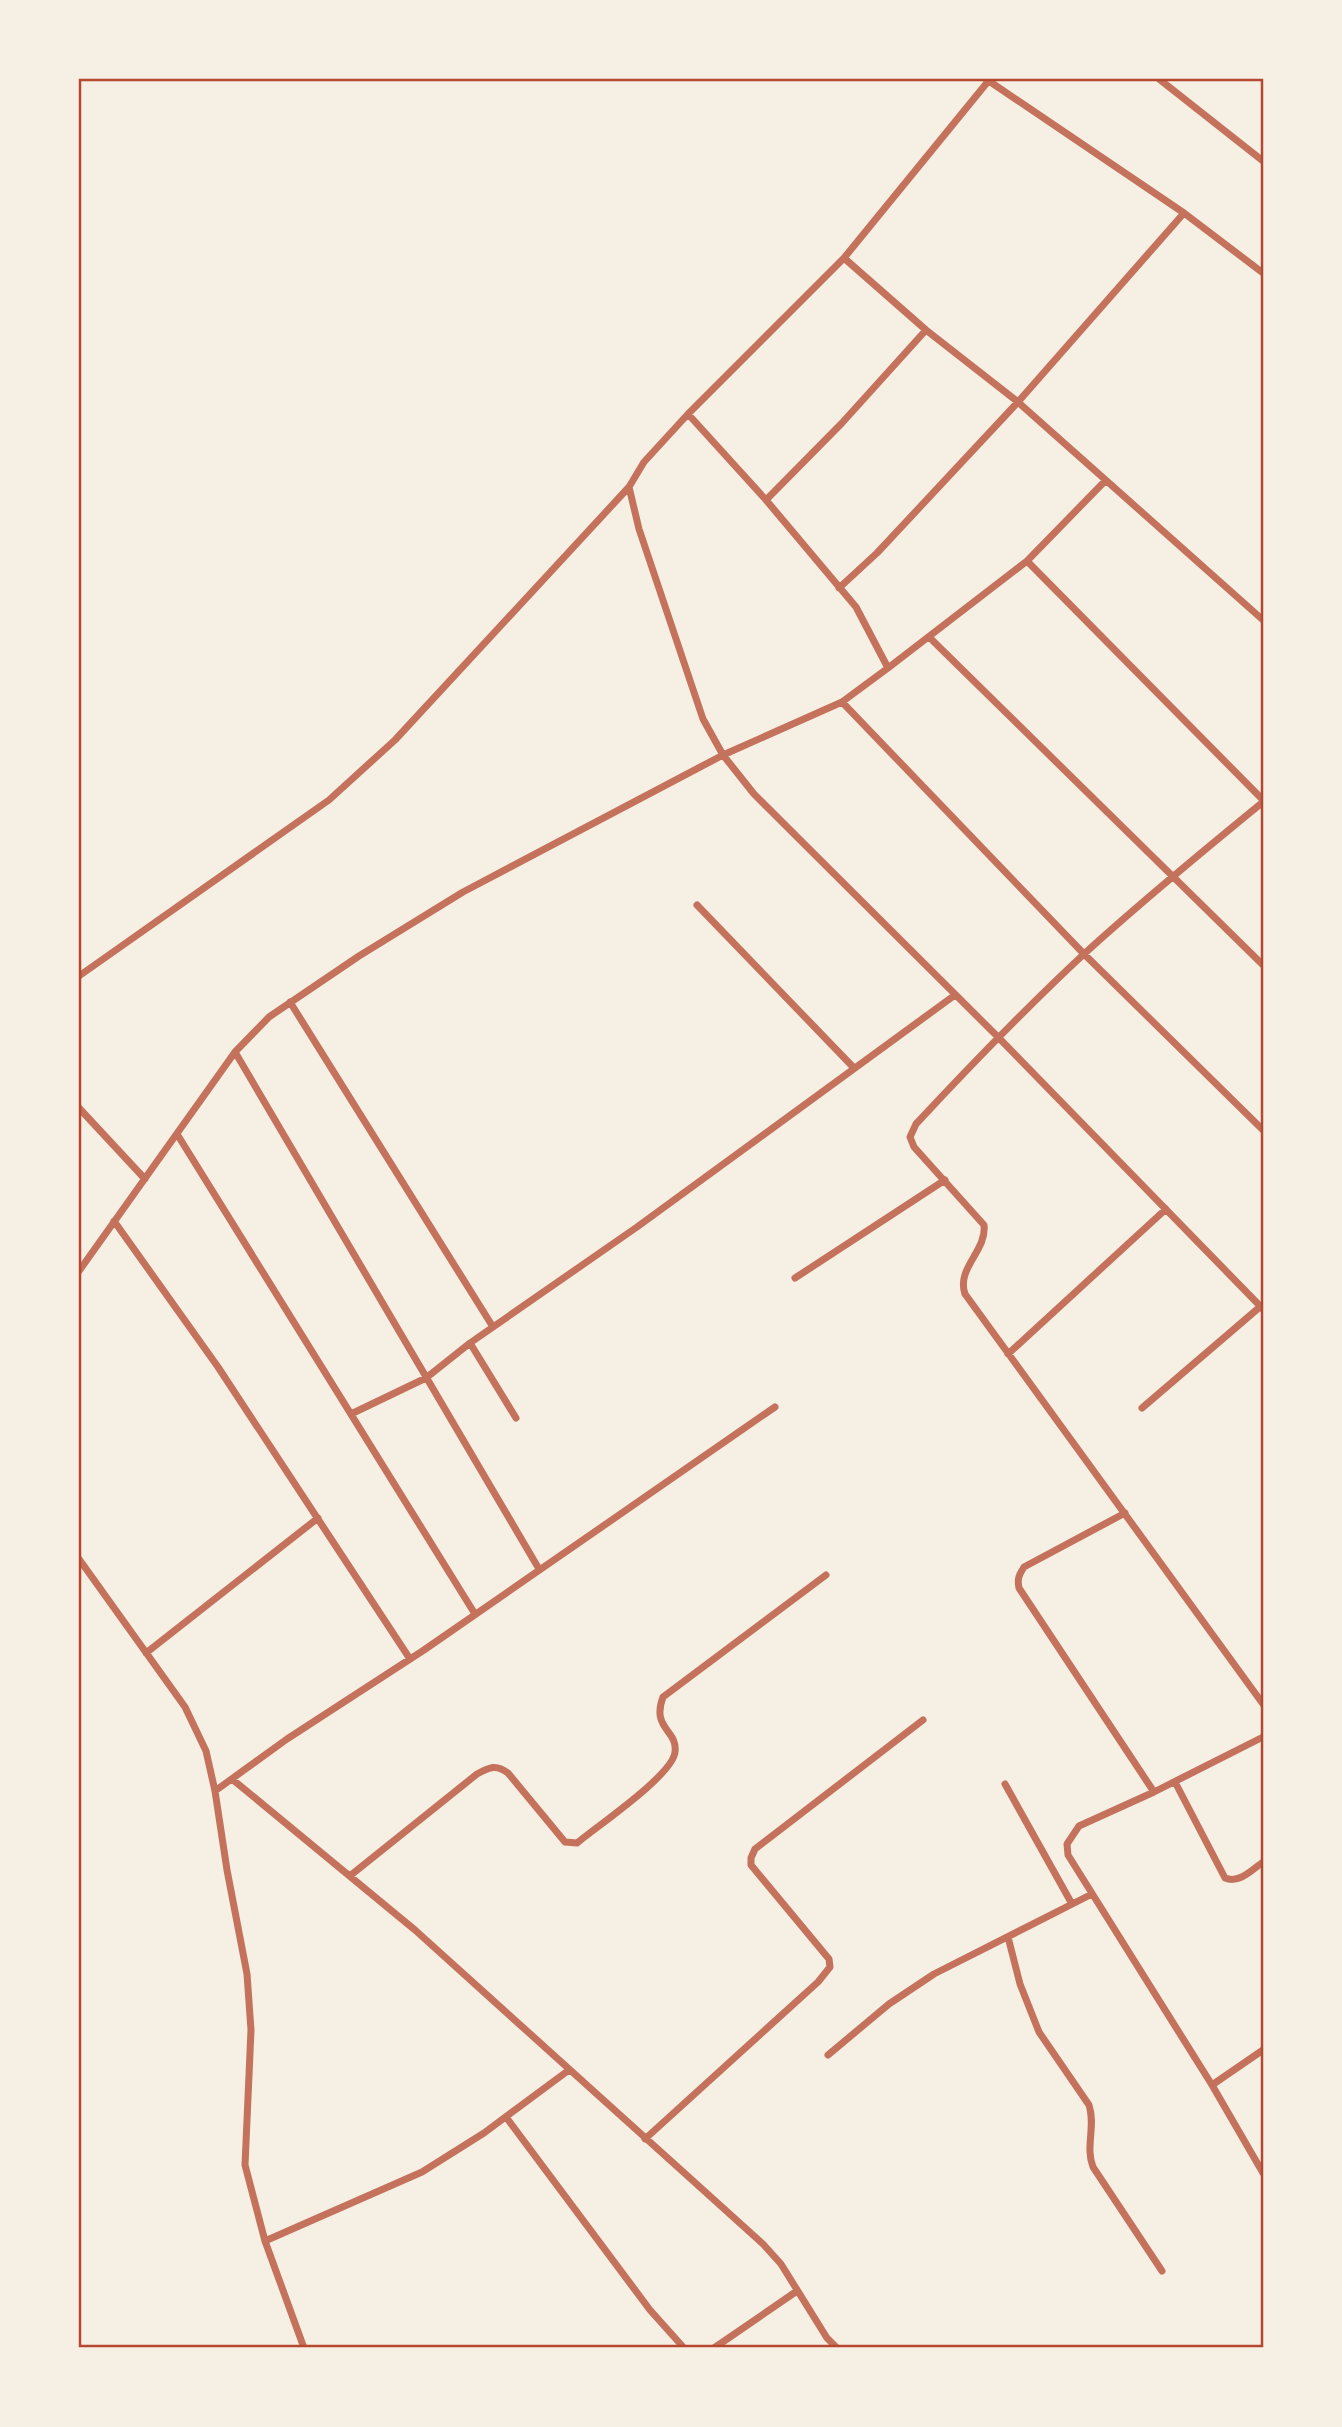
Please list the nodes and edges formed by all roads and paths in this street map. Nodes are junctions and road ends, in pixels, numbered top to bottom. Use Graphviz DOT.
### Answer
graph roads {
  1 [pos="988,79"];
  2 [pos="1159,79"];
  3 [pos="1263,161"];
  4 [pos="1184,213"];
  5 [pos="844,258"];
  6 [pos="1263,273"];
  7 [pos="926,330"];
  8 [pos="1018,402"];
  9 [pos="688,414"];
  10 [pos="1105,481"];
  11 [pos="629,487"];
  12 [pos="766,500"];
  13 [pos="1027,561"];
  14 [pos="839,588"];
  15 [pos="1263,620"];
  16 [pos="929,637"];
  17 [pos="888,668"];
  18 [pos="842,702"];
  19 [pos="723,755"];
  20 [pos="1263,801"];
  21 [pos="1173,875"];
  22 [pos="697,905"];
  23 [pos="1084,954"];
  24 [pos="1263,965"];
  25 [pos="79,976"];
  26 [pos="955,995"];
  27 [pos="290,1002"];
  28 [pos="998,1037"];
  29 [pos="235,1052"];
  30 [pos="854,1068"];
  31 [pos="79,1108"];
  32 [pos="1263,1130"];
  33 [pos="177,1134"];
  34 [pos="145,1179"];
  35 [pos="945,1180"];
  36 [pos="1166,1209"];
  37 [pos="114,1222"];
  38 [pos="79,1271"];
  39 [pos="794,1278"];
  40 [pos="1262,1308"];
  41 [pos="493,1327"];
  42 [pos="470,1343"];
  43 [pos="1008,1354"];
  44 [pos="426,1378"];
  45 [pos="775,1407"];
  46 [pos="1142,1408"];
  47 [pos="351,1414"];
  48 [pos="516,1418"];
  49 [pos="1125,1513"];
  50 [pos="317,1518"];
  51 [pos="79,1559"];
  52 [pos="539,1569"];
  53 [pos="826,1575"];
  54 [pos="475,1614"];
  55 [pos="146,1653"];
  56 [pos="410,1659"];
  57 [pos="1263,1703"];
  58 [pos="923,1720"];
  59 [pos="1263,1737"];
  60 [pos="232,1779"];
  61 [pos="1175,1782"];
  62 [pos="1005,1784"];
  63 [pos="215,1791"];
  64 [pos="1154,1793"];
  65 [pos="1263,1862"];
  66 [pos="351,1875"];
  67 [pos="1092,1894"];
  68 [pos="1072,1904"];
  69 [pos="1009,1937"];
  70 [pos="1263,2050"];
  71 [pos="828,2055"];
  72 [pos="569,2070"];
  73 [pos="1212,2085"];
  74 [pos="506,2117"];
  75 [pos="645,2139"];
  76 [pos="1262,2163"];
  77 [pos="1263,2173"];
  78 [pos="265,2241"];
  79 [pos="1162,2271"];
  80 [pos="797,2291"];
  81 [pos="304,2348"];
  82 [pos="684,2348"];
  83 [pos="714,2348"];
  84 [pos="836,2348"];
  1 -- 4 [label="street"];
  1 -- 5 [label="street"];
  2 -- 3 [label="street"];
  4 -- 6 [label="street"];
  4 -- 8 [label="street"];
  5 -- 7 [label="street"];
  5 -- 9 [label="street"];
  7 -- 8 [label="street"];
  7 -- 12 [label="street"];
  8 -- 10 [label="street"];
  8 -- 14 [label="street"];
  9 -- 11 [label="street"];
  9 -- 12 [label="street"];
  10 -- 13 [label="street"];
  10 -- 15 [label="street"];
  11 -- 19 [label="street"];
  11 -- 25 [label="street"];
  12 -- 14 [label="street"];
  13 -- 16 [label="street"];
  13 -- 20 [label="street"];
  14 -- 17 [label="street"];
  16 -- 17 [label="street"];
  16 -- 21 [label="street"];
  17 -- 18 [label="street"];
  18 -- 19 [label="street"];
  18 -- 23 [label="street"];
  19 -- 26 [label="street"];
  19 -- 27 [label="street"];
  20 -- 21 [label="street"];
  21 -- 23 [label="street"];
  21 -- 24 [label="street"];
  22 -- 30 [label="street"];
  23 -- 28 [label="street"];
  23 -- 32 [label="street"];
  26 -- 28 [label="street"];
  26 -- 30 [label="street"];
  27 -- 29 [label="street"];
  27 -- 41 [label="street"];
  28 -- 35 [label="street"];
  28 -- 36 [label="street"];
  29 -- 33 [label="street"];
  29 -- 44 [label="street"];
  30 -- 41 [label="street"];
  31 -- 34 [label="street"];
  33 -- 34 [label="street"];
  33 -- 47 [label="street"];
  34 -- 37 [label="street"];
  35 -- 39 [label="street"];
  35 -- 43 [label="street"];
  36 -- 40 [label="street"];
  36 -- 43 [label="street"];
  37 -- 38 [label="street"];
  37 -- 50 [label="street"];
  40 -- 46 [label="street"];
  41 -- 42 [label="street"];
  42 -- 44 [label="street"];
  42 -- 48 [label="street"];
  43 -- 49 [label="street"];
  44 -- 47 [label="street"];
  44 -- 52 [label="street"];
  45 -- 52 [label="street"];
  47 -- 54 [label="street"];
  49 -- 57 [label="street"];
  49 -- 64 [label="street"];
  50 -- 55 [label="street"];
  50 -- 56 [label="street"];
  51 -- 55 [label="street"];
  52 -- 54 [label="street"];
  53 -- 66 [label="street"];
  54 -- 56 [label="street"];
  55 -- 63 [label="street"];
  56 -- 60 [label="street"];
  58 -- 75 [label="street"];
  59 -- 61 [label="street"];
  60 -- 63 [label="street"];
  60 -- 66 [label="street"];
  61 -- 64 [label="street"];
  61 -- 65 [label="street"];
  62 -- 68 [label="street"];
  63 -- 78 [label="street"];
  64 -- 67 [label="street"];
  66 -- 72 [label="street"];
  67 -- 68 [label="street"];
  67 -- 73 [label="street"];
  68 -- 69 [label="street"];
  69 -- 71 [label="street"];
  69 -- 79 [label="street"];
  70 -- 73 [label="street"];
  72 -- 74 [label="street"];
  72 -- 75 [label="street"];
  73 -- 76 [label="street"];
  74 -- 78 [label="street"];
  74 -- 82 [label="street"];
  75 -- 80 [label="street"];
  76 -- 77 [label="street"];
  78 -- 81 [label="street"];
  80 -- 83 [label="street"];
  80 -- 84 [label="street"];
}
